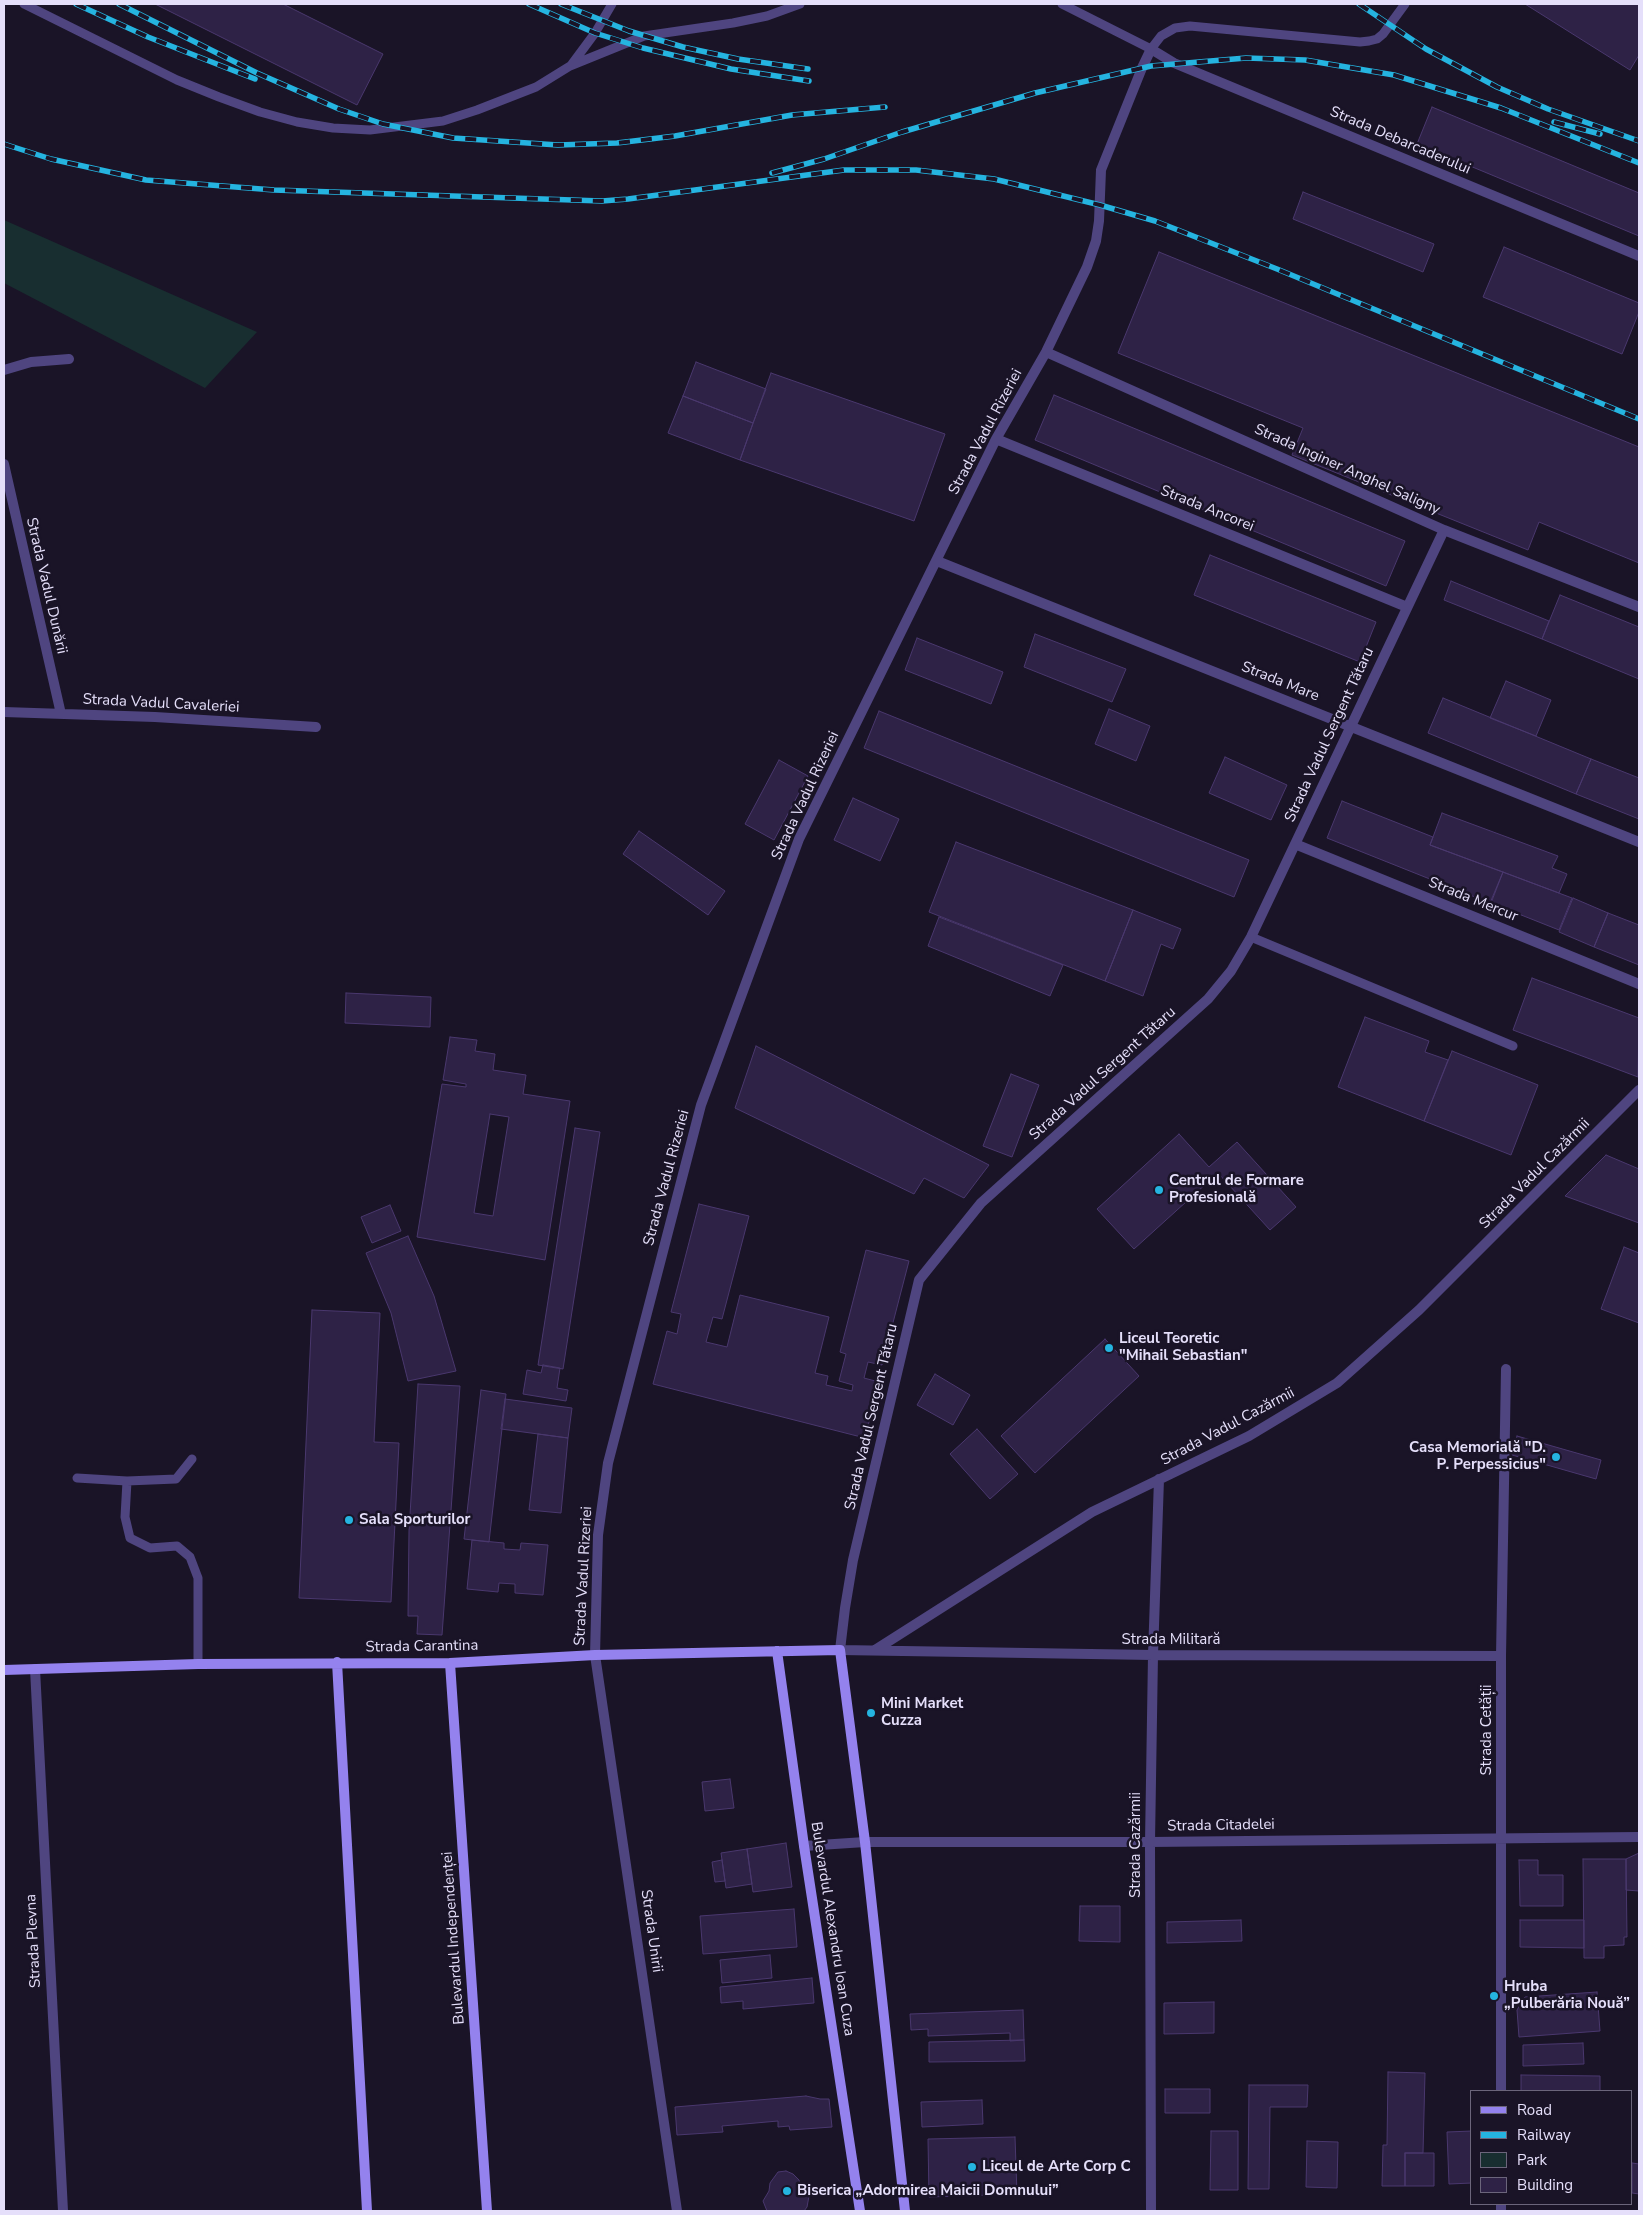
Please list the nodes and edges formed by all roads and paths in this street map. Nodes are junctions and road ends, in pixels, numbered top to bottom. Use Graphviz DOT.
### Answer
graph roads {
  1 [pos="24,4"];
  2 [pos="612,4"];
  3 [pos="800,4"];
  4 [pos="1062,4"];
  5 [pos="1405,4"];
  6 [pos="1151,49"];
  7 [pos="570,66"];
  8 [pos="1639,256"];
  9 [pos="1046,352"];
  10 [pos="69,359"];
  11 [pos="4,370"];
  12 [pos="996,439"];
  13 [pos="4,464"];
  14 [pos="1444,530"];
  15 [pos="937,561"];
  16 [pos="1407,607"];
  17 [pos="1639,607"];
  18 [pos="4,712"];
  19 [pos="61,714"];
  20 [pos="316,727"];
  21 [pos="1350,727"];
  22 [pos="1639,842"];
  23 [pos="1295,844"];
  24 [pos="1251,937"];
  25 [pos="1639,984"];
  26 [pos="1514,1046"];
  27 [pos="1639,1090"];
  28 [pos="1506,1369"];
  29 [pos="192,1459"];
  30 [pos="77,1478"];
  31 [pos="1159,1480"];
  32 [pos="127,1481"];
  33 [pos="840,1650"];
  34 [pos="777,1651"];
  35 [pos="875,1651"];
  36 [pos="595,1655"];
  37 [pos="1153,1655"];
  38 [pos="1501,1656"];
  39 [pos="337,1662"];
  40 [pos="450,1663"];
  41 [pos="198,1664"];
  42 [pos="4,1670"];
  43 [pos="35,1670"];
  44 [pos="1639,1837"];
  45 [pos="1502,1838"];
  46 [pos="865,1842"];
  47 [pos="1150,1842"];
  48 [pos="804,1846"];
  49 [pos="1501,2090"];
  50 [pos="64,2211"];
  51 [pos="367,2211"];
  52 [pos="487,2211"];
  53 [pos="677,2211"];
  54 [pos="860,2211"];
  55 [pos="905,2211"];
  56 [pos="1152,2211"];
  1 -- 7 [label="lane"];
  2 -- 7 [label="lane"];
  3 -- 7 [label="lane"];
  4 -- 6 [label="lane"];
  5 -- 6 [label="lane"];
  6 -- 8 [label="street, Strada Debarcaderului"];
  6 -- 9 [label="street, Strada Vadul Rizeriei"];
  9 -- 12 [label="street, Strada Vadul Rizeriei"];
  9 -- 14 [label="street, Strada Inginer Anghel Saligny"];
  10 -- 11 [label="street"];
  12 -- 15 [label="street, Strada Vadul Rizeriei"];
  12 -- 16 [label="street, Strada Ancorei"];
  13 -- 19 [label="street, Strada Vadul Dunării"];
  14 -- 16 [label="street, Strada Vadul Sergent Tătaru"];
  14 -- 17 [label="street, Strada Inginer Anghel Saligny"];
  15 -- 21 [label="street, Strada Mare"];
  15 -- 36 [label="street, Strada Vadul Rizeriei"];
  16 -- 21 [label="street, Strada Vadul Sergent Tătaru"];
  18 -- 19 [label="street, Strada Vadul Cavaleriei"];
  19 -- 20 [label="street, Strada Vadul Cavaleriei"];
  21 -- 22 [label="street, Strada Mare"];
  21 -- 23 [label="street, Strada Vadul Sergent Tătaru"];
  23 -- 24 [label="street, Strada Vadul Sergent Tătaru"];
  23 -- 25 [label="street, Strada Mercur"];
  24 -- 26 [label="lane"];
  24 -- 33 [label="street, Strada Vadul Sergent Tătaru"];
  27 -- 31 [label="street, Strada Vadul Cazărmii"];
  28 -- 38 [label="street, Strada Cetății"];
  29 -- 32 [label="lane"];
  30 -- 32 [label="lane"];
  31 -- 35 [label="street, Strada Vadul Cazărmii"];
  31 -- 37 [label="street, Strada Cazărmii"];
  32 -- 41 [label="lane"];
  33 -- 34 [label="main road, Strada Carantina"];
  33 -- 35 [label="street, Strada Militară"];
  33 -- 46 [label="main road"];
  34 -- 36 [label="main road, Strada Carantina"];
  34 -- 48 [label="main road, Bulevardul Alexandru Ioan Cuza"];
  35 -- 37 [label="street, Strada Militară"];
  36 -- 40 [label="main road, Strada Carantina"];
  36 -- 53 [label="street, Strada Unirii"];
  37 -- 38 [label="street, Strada Militară"];
  37 -- 47 [label="street, Strada Cazărmii"];
  38 -- 45 [label="street, Strada Cetății"];
  39 -- 40 [label="main road, Strada Carantina"];
  39 -- 41 [label="main road, Strada Carantina"];
  39 -- 51 [label="main road"];
  40 -- 52 [label="main road, Bulevardul Independenței"];
  41 -- 43 [label="main road, Strada Carantina"];
  42 -- 43 [label="main road, Strada Carantina"];
  43 -- 50 [label="street, Strada Plevna"];
  44 -- 45 [label="street, Strada Citadelei"];
  45 -- 47 [label="street, Strada Citadelei"];
  45 -- 49 [label="street, Strada Cetății"];
  46 -- 47 [label="street, Strada Citadelei"];
  46 -- 48 [label="street, Strada Citadelei"];
  46 -- 55 [label="main road"];
  47 -- 56 [label="street, Strada Cazărmii"];
  48 -- 54 [label="main road, Bulevardul Alexandru Ioan Cuza"];
}
